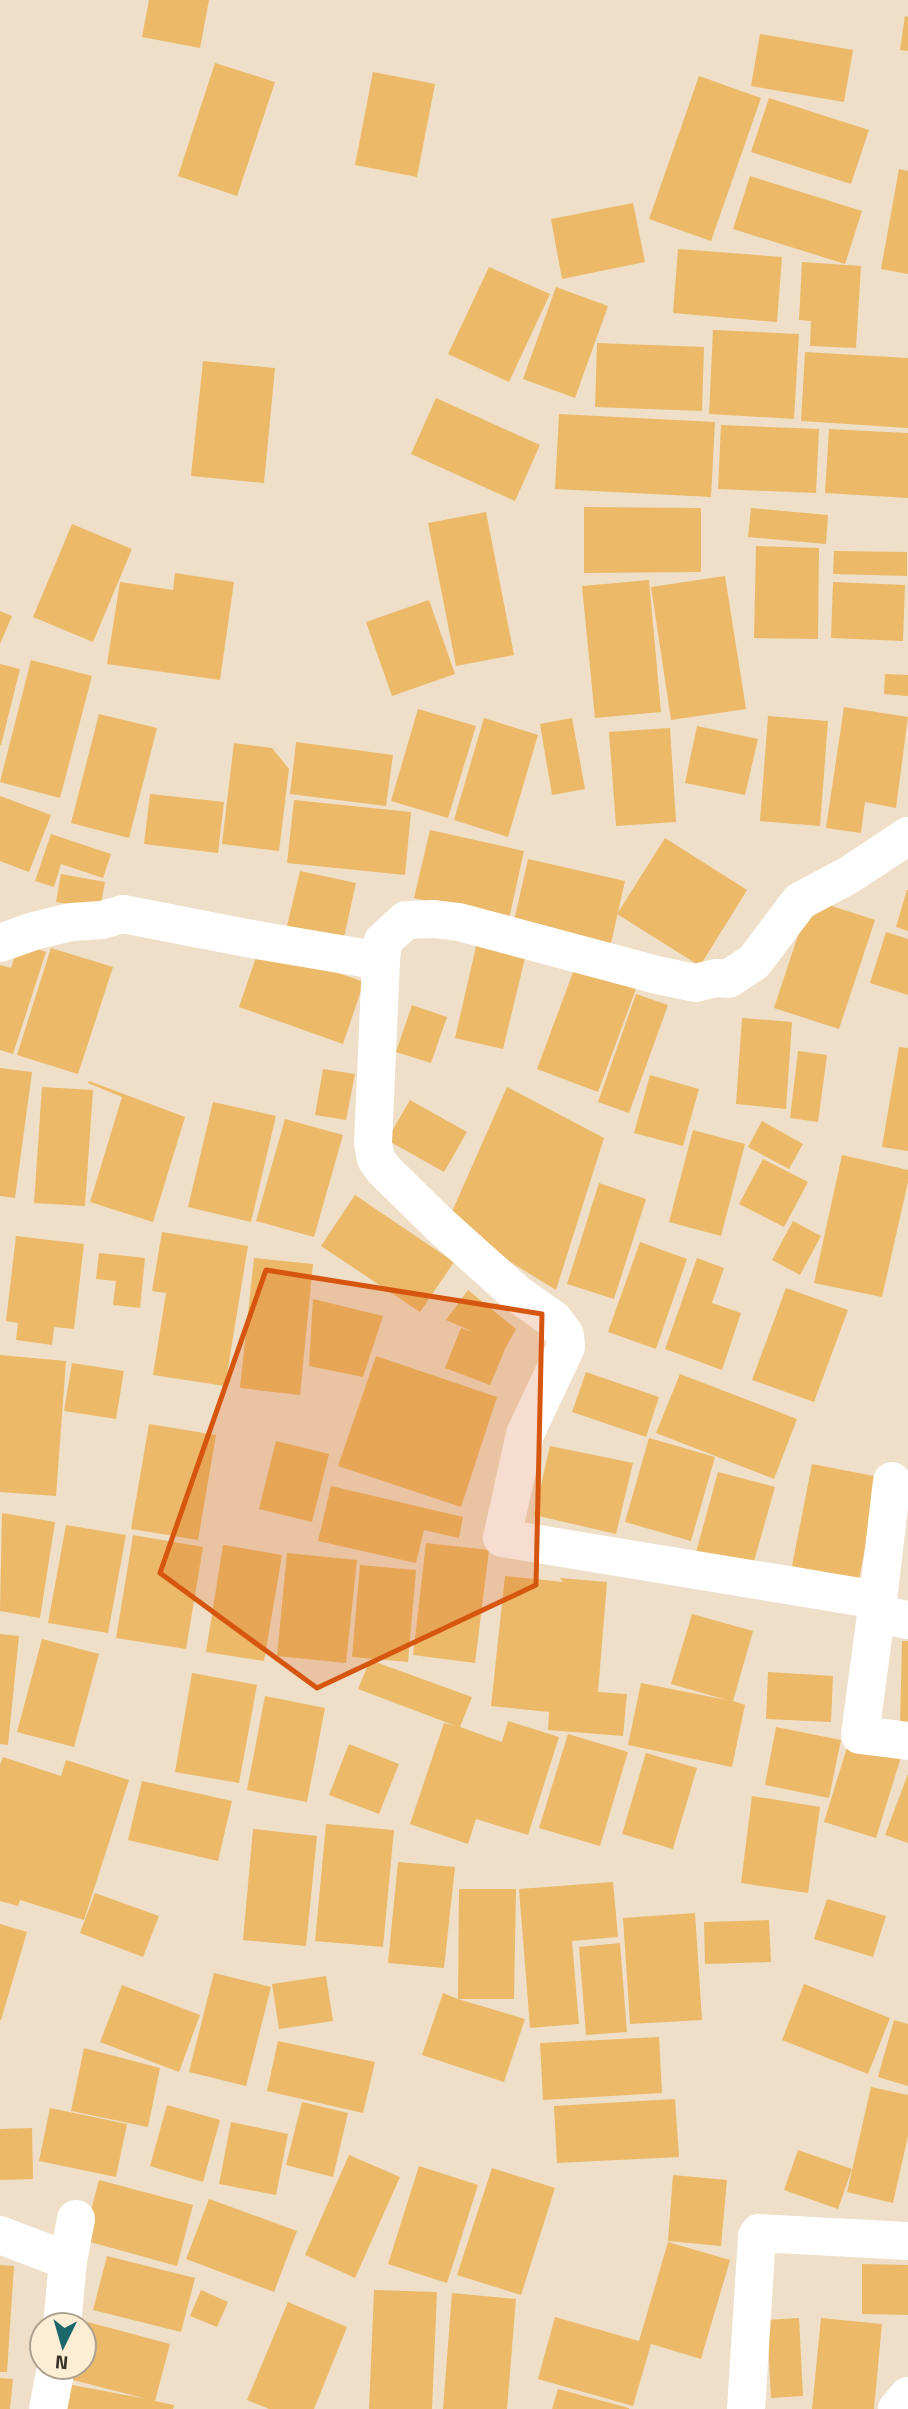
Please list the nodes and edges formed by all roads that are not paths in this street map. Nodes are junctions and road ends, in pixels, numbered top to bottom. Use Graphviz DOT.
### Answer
graph roads {
  1 [pos="908,836"];
  2 [pos="0,943"];
  3 [pos="381,961"];
  4 [pos="892,1481"];
  5 [pos="888,1611"];
  6 [pos="908,1741"];
  7 [pos="76,2220"];
  8 [pos="2,2237"];
  9 [pos="908,2241"];
  10 [pos="68,2261"];
  11 [pos="63,2311"];
  12 [pos="53,2381"];
  13 [pos="908,2396"];
  14 [pos="48,2409"];
  15 [pos="746,2409"];
  16 [pos="897,2409"];
  1 -- 3 [label="street"];
  2 -- 3 [label="street"];
  3 -- 5 [label="street"];
  4 -- 5 [label="street"];
  5 -- 6 [label="street"];
  7 -- 10 [label="street"];
  8 -- 10 [label="street"];
  9 -- 15 [label="street"];
  10 -- 11 [label="street"];
  12 -- 14 [label="street"];
  13 -- 16 [label="street"];
}
